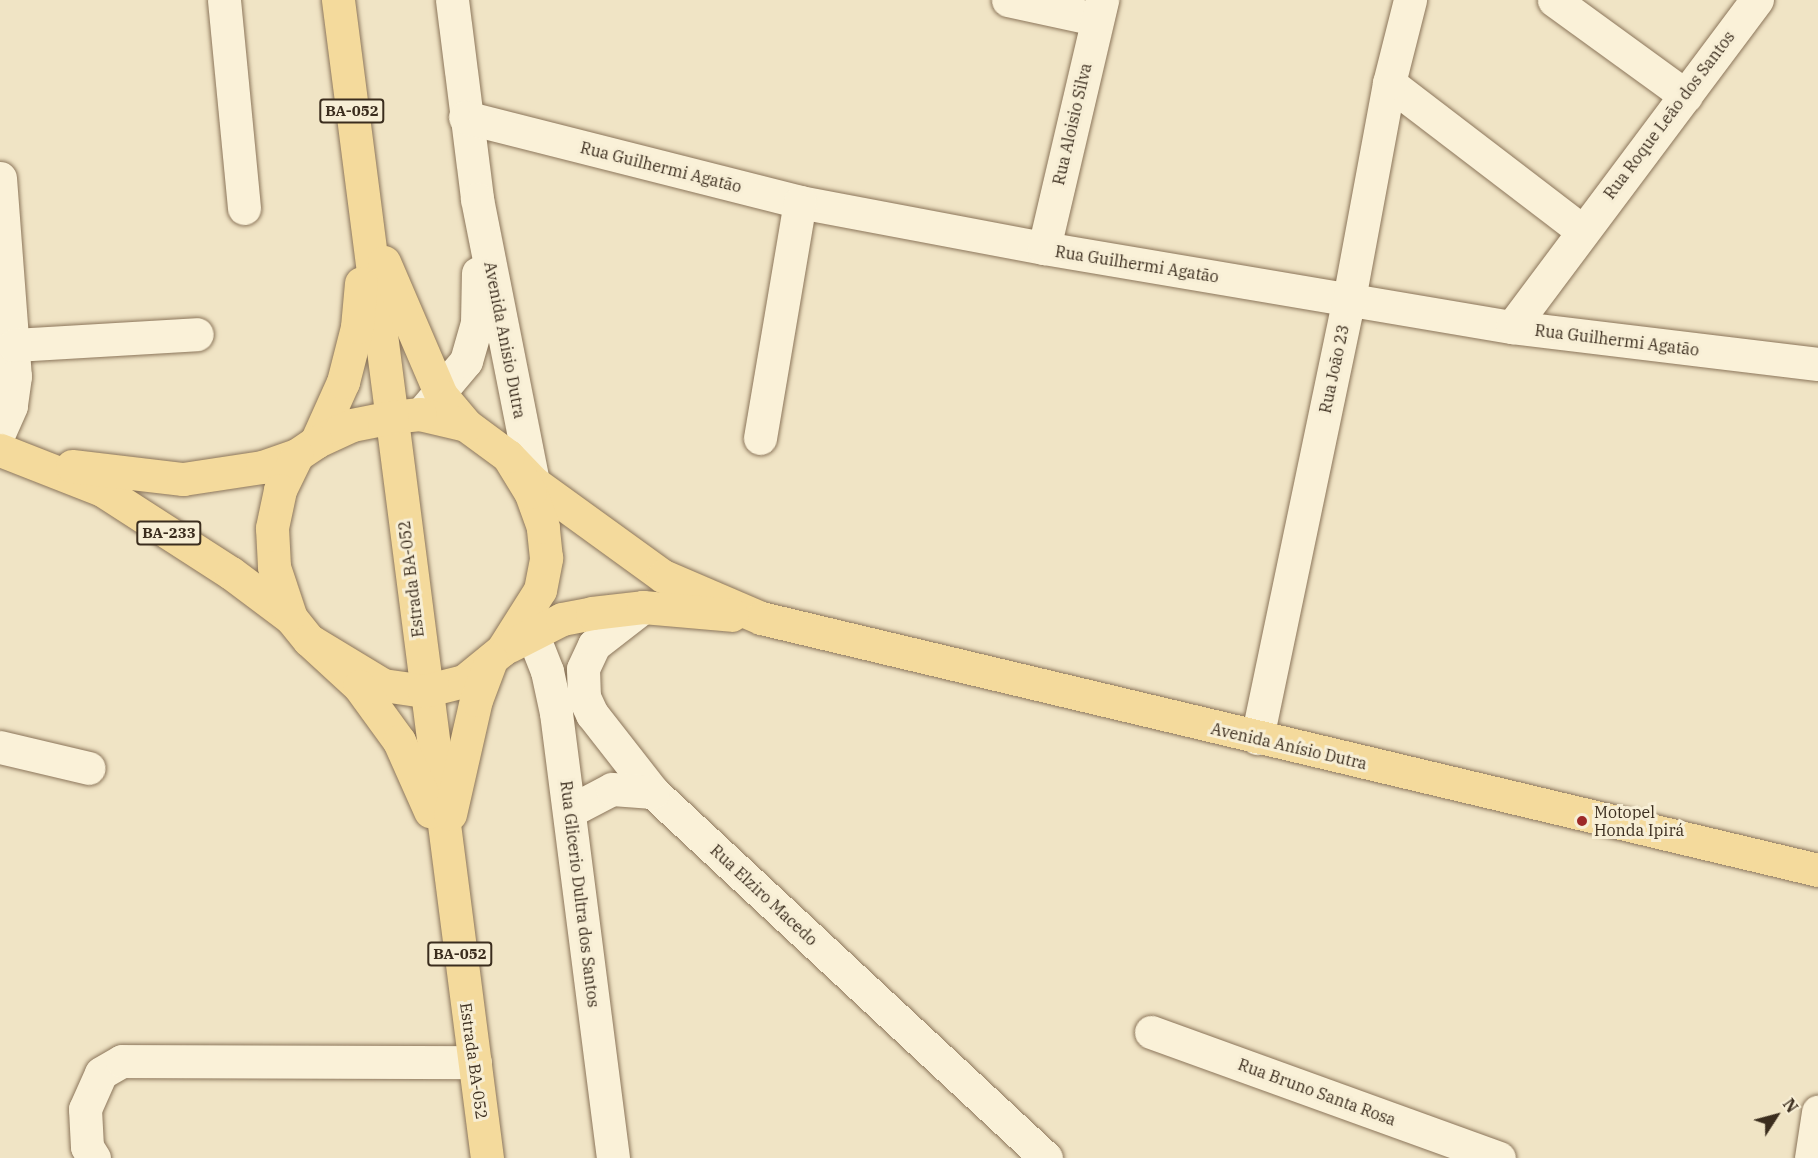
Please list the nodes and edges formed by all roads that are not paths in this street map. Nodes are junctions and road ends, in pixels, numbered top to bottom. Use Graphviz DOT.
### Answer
graph roads {
  1 [pos="224,0"];
  2 [pos="338,0"];
  3 [pos="452,0"];
  4 [pos="1008,0"];
  5 [pos="1410,0"];
  6 [pos="1554,0"];
  7 [pos="1757,0"];
  8 [pos="1099,9"];
  9 [pos="1389,83"];
  10 [pos="1686,96"];
  11 [pos="465,117"];
  12 [pos="0,178"];
  13 [pos="477,199"];
  14 [pos="800,202"];
  15 [pos="244,208"];
  16 [pos="367,222"];
  17 [pos="1581,230"];
  18 [pos="1044,249"];
  19 [pos="1349,299"];
  20 [pos="1512,327"];
  21 [pos="197,334"];
  22 [pos="14,345"];
  23 [pos="1818,364"];
  24 [pos="418,409"];
  25 [pos="0,431"];
  26 [pos="760,438"];
  27 [pos="307,448"];
  28 [pos="0,450"];
  29 [pos="508,456"];
  30 [pos="38,462"];
  31 [pos="533,482"];
  32 [pos="643,607"];
  33 [pos="761,618"];
  34 [pos="300,629"];
  35 [pos="532,633"];
  36 [pos="497,655"];
  37 [pos="424,691"];
  38 [pos="1257,738"];
  39 [pos="0,747"];
  40 [pos="89,768"];
  41 [pos="653,792"];
  42 [pos="570,811"];
  43 [pos="445,846"];
  44 [pos="1818,870"];
  45 [pos="1151,1032"];
  46 [pos="475,1062"];
  47 [pos="1818,1112"];
  48 [pos="1486,1156"];
  49 [pos="94,1158"];
  50 [pos="487,1158"];
  51 [pos="613,1158"];
  52 [pos="1046,1158"];
  53 [pos="1811,1158"];
  1 -- 15 [label="street"];
  2 -- 16 [label="main road, Estrada BA-052 / BA-052"];
  3 -- 11 [label="street, Avenida Anisio Dutra"];
  4 -- 8 [label="street"];
  5 -- 9 [label="street, Rua João 23"];
  6 -- 10 [label="street"];
  7 -- 10 [label="street, Rua Roque Leão dos Santos"];
  8 -- 18 [label="street, Rua Aloisio Silva"];
  9 -- 17 [label="street"];
  9 -- 19 [label="street, Rua João 23"];
  10 -- 17 [label="street, Rua Roque Leão dos Santos"];
  11 -- 13 [label="street, Avenida Anisio Dutra"];
  11 -- 14 [label="street, Rua Guilhermi Agatão"];
  12 -- 22 [label="street"];
  13 -- 24 [label="street, Avenida Anisio Dutra"];
  13 -- 31 [label="street, Avenida Anisio Dutra"];
  14 -- 18 [label="street, Rua Guilhermi Agatão"];
  14 -- 26 [label="street"];
  16 -- 24 [label="main road, Estrada BA-052 / BA-052"];
  16 -- 24 [label="main road"];
  16 -- 27 [label="main road"];
  17 -- 20 [label="street, Rua Roque Leão dos Santos"];
  18 -- 19 [label="street, Rua Guilhermi Agatão"];
  19 -- 20 [label="street, Rua Guilhermi Agatão"];
  19 -- 38 [label="street, Rua João 23"];
  20 -- 23 [label="street, Rua Guilhermi Agatão"];
  21 -- 22 [label="street"];
  22 -- 25 [label="street"];
  24 -- 27 [label="main road, BA-233"];
  24 -- 29 [label="main road, BA-233"];
  24 -- 37 [label="main road, Estrada BA-052 / BA-052"];
  27 -- 30 [label="main road, BA-233"];
  27 -- 34 [label="main road"];
  28 -- 30 [label="main road, BA-233"];
  29 -- 31 [label="main road"];
  29 -- 36 [label="main road, BA-233"];
  30 -- 34 [label="main road, BA-233"];
  31 -- 33 [label="main road"];
  32 -- 33 [label="main road"];
  32 -- 35 [label="main road"];
  32 -- 41 [label="street, Rua Elziro Macedo"];
  33 -- 38 [label="main road, Avenida Anísio Dutra"];
  34 -- 37 [label="main road, BA-233"];
  34 -- 43 [label="main road"];
  35 -- 36 [label="main road"];
  35 -- 42 [label="street, Rua Glicerio Dultra dos Santos"];
  36 -- 37 [label="main road, BA-233"];
  36 -- 43 [label="main road"];
  37 -- 43 [label="main road, Estrada BA-052 / BA-052"];
  38 -- 44 [label="main road, Avenida Anísio Dutra"];
  39 -- 40 [label="street"];
  41 -- 42 [label="street"];
  41 -- 52 [label="street, Rua Elziro Macedo"];
  42 -- 51 [label="street, Rua Glicerio Dultra dos Santos"];
  43 -- 46 [label="main road, Estrada BA-052 / BA-052"];
  45 -- 48 [label="street, Rua Bruno Santa Rosa"];
  46 -- 49 [label="street"];
  46 -- 50 [label="main road, Estrada BA-052 / BA-052"];
  47 -- 53 [label="street"];
}
